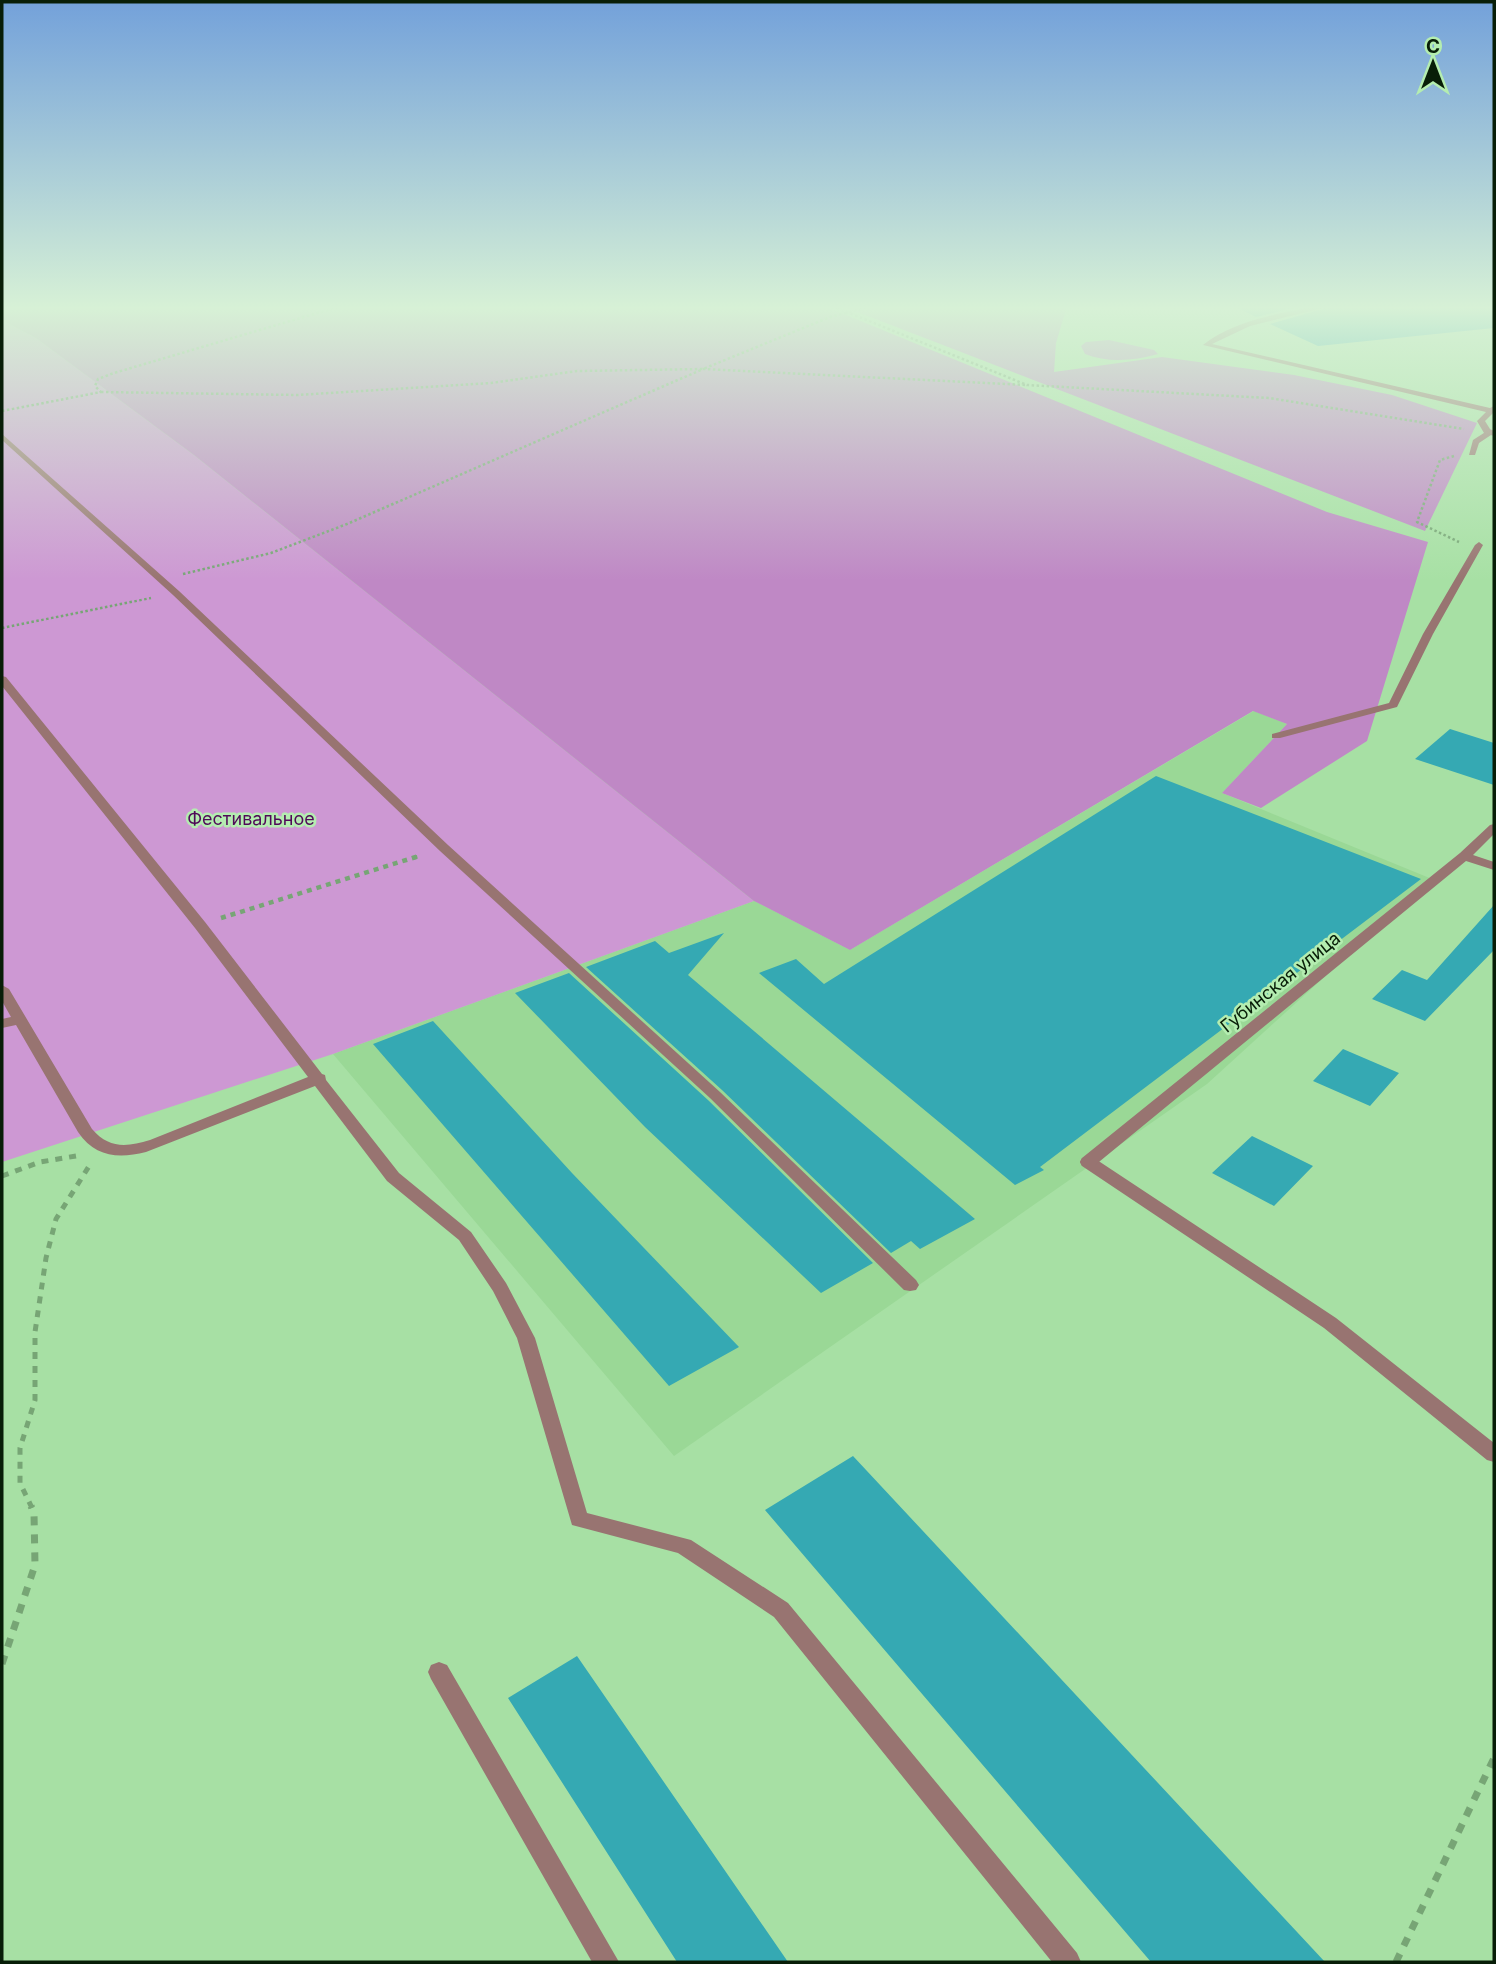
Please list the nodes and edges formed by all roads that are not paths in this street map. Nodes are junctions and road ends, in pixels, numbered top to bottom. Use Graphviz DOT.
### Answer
graph roads {
  1 [pos="1441,398"];
  2 [pos="1492,409"];
  3 [pos="1492,434"];
  4 [pos="2,436"];
  5 [pos="1472,453"];
  6 [pos="1478,547"];
  7 [pos="2,679"];
  8 [pos="1276,736"];
  9 [pos="1494,828"];
  10 [pos="1464,856"];
  11 [pos="1494,866"];
  12 [pos="2,989"];
  13 [pos="19,1019"];
  14 [pos="2,1024"];
  15 [pos="320,1078"];
  16 [pos="910,1284"];
  17 [pos="1494,1454"];
  18 [pos="439,1672"];
  19 [pos="606,1962"];
  20 [pos="1068,1962"];
  1 -- 2 [label="street"];
  2 -- 3 [label="street"];
  3 -- 5 [label="street"];
  4 -- 16 [label="street"];
  6 -- 8 [label="street"];
  7 -- 15 [label="street"];
  9 -- 10 [label="street, Губинская улица"];
  10 -- 11 [label="street"];
  10 -- 17 [label="street, Губинская улица"];
  12 -- 13 [label="street"];
  13 -- 14 [label="street"];
  13 -- 15 [label="street"];
  15 -- 20 [label="street"];
  18 -- 19 [label="street"];
}
